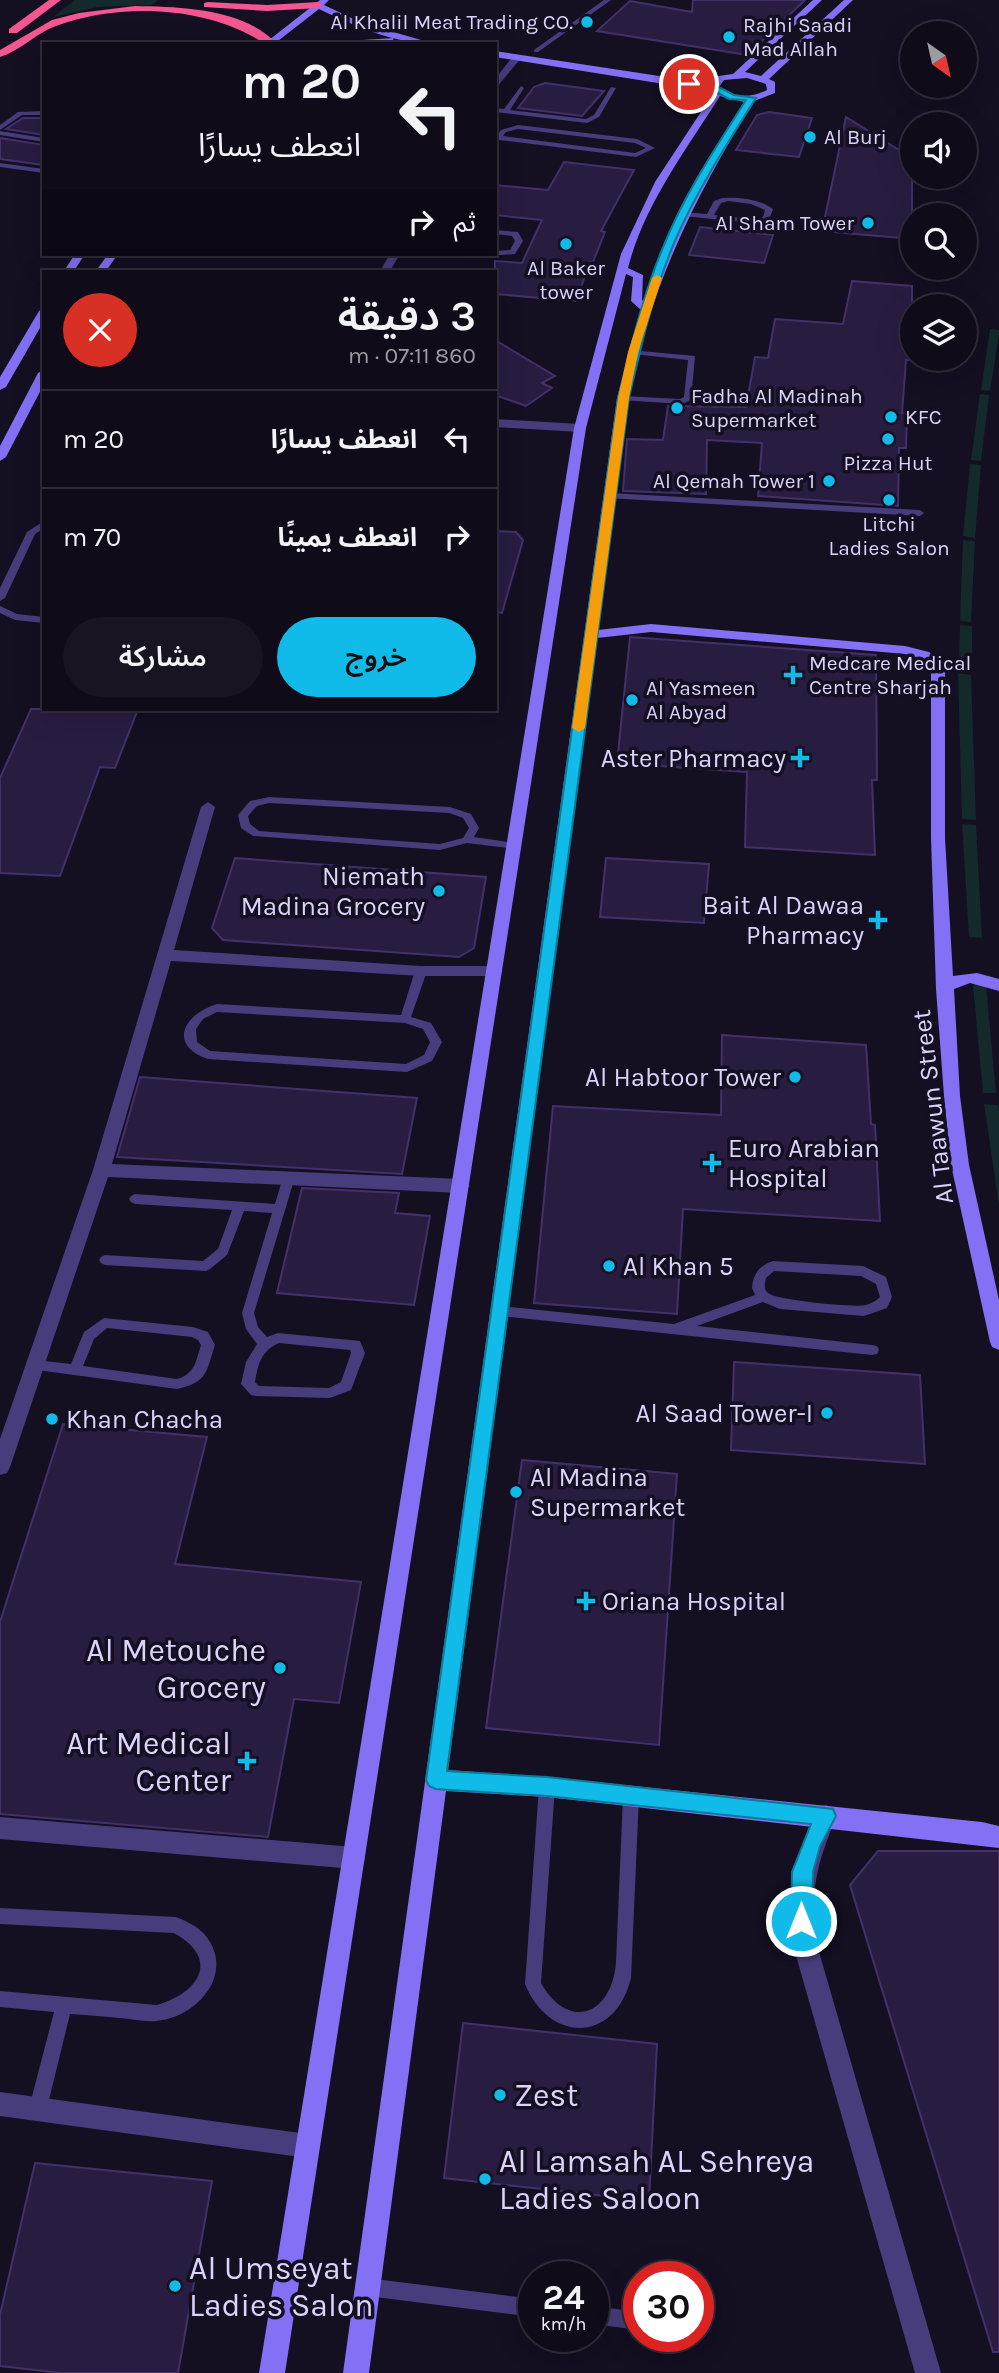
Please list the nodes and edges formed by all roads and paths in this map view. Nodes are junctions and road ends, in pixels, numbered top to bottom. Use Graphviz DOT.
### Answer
graph roads {
  1 [pos="56,0"];
  2 [pos="178,0"];
  3 [pos="608,0"];
  4 [pos="818,0"];
  5 [pos="849,0"];
  6 [pos="321,2"];
  7 [pos="0,41"];
  8 [pos="412,41"];
  9 [pos="268,42"];
  10 [pos="270,42"];
  11 [pos="390,42"];
  12 [pos="418,42"];
  13 [pos="536,51"];
  14 [pos="0,54"];
  15 [pos="497,54"];
  16 [pos="517,57"];
  17 [pos="737,75"];
  18 [pos="764,79"];
  19 [pos="497,83"];
  20 [pos="521,88"];
  21 [pos="613,88"];
  22 [pos="716,90"];
  23 [pos="751,98"];
  24 [pos="497,110"];
  25 [pos="505,112"];
  26 [pos="42,113"];
  27 [pos="0,128"];
  28 [pos="0,133"];
  29 [pos="497,135"];
  30 [pos="39,142"];
  31 [pos="0,165"];
  32 [pos="41,170"];
  33 [pos="683,214"];
  34 [pos="709,217"];
  35 [pos="497,232"];
  36 [pos="497,253"];
  37 [pos="621,268"];
  38 [pos="646,308"];
  39 [pos="42,314"];
  40 [pos="633,352"];
  41 [pos="42,377"];
  42 [pos="1,385"];
  43 [pos="623,398"];
  44 [pos="497,423"];
  45 [pos="580,428"];
  46 [pos="0,457"];
  47 [pos="610,496"];
  48 [pos="920,513"];
  49 [pos="42,525"];
  50 [pos="0,598"];
  51 [pos="0,608"];
  52 [pos="42,620"];
  53 [pos="591,635"];
  54 [pos="208,807"];
  55 [pos="467,840"];
  56 [pos="516,846"];
  57 [pos="165,955"];
  58 [pos="421,971"];
  59 [pos="495,971"];
  60 [pos="999,985"];
  61 [pos="944,989"];
  62 [pos="405,1019"];
  63 [pos="102,1170"];
  64 [pos="289,1177"];
  65 [pos="461,1186"];
  66 [pos="135,1199"];
  67 [pos="240,1206"];
  68 [pos="280,1209"];
  69 [pos="105,1260"];
  70 [pos="764,1297"];
  71 [pos="500,1311"];
  72 [pos="675,1329"];
  73 [pos="999,1342"];
  74 [pos="265,1344"];
  75 [pos="872,1350"];
  76 [pos="35,1365"];
  77 [pos="75,1370"];
  78 [pos="0,1467"];
  79 [pos="436,1780"];
  80 [pos="547,1787"];
  81 [pos="631,1796"];
  82 [pos="826,1816"];
  83 [pos="0,1828"];
  84 [pos="993,1833"];
  85 [pos="354,1858"];
  86 [pos="0,1916"];
  87 [pos="0,1999"];
  88 [pos="64,2005"];
  89 [pos="0,2104"];
  90 [pos="38,2108"];
  91 [pos="308,2147"];
  92 [pos="367,2287"];
  93 [pos="518,2306"];
  94 [pos="272,2373"];
  95 [pos="356,2373"];
  96 [pos="928,2373"];
  1 -- 7 [label="highway"];
  2 -- 6 [label="highway"];
  3 -- 13 [label="lane"];
  4 -- 17 [label="street"];
  5 -- 18 [label="street"];
  6 -- 8 [label="street"];
  6 -- 10 [label="street"];
  8 -- 11 [label="street"];
  8 -- 12 [label="street"];
  9 -- 14 [label="highway"];
  15 -- 16 [label="street"];
  16 -- 19 [label="street"];
  16 -- 22 [label="street"];
  17 -- 18 [label="street"];
  17 -- 22 [label="street"];
  18 -- 23 [label="street"];
  20 -- 25 [label="lane"];
  21 -- 25 [label="lane"];
  22 -- 23 [label="street"];
  22 -- 37 [label="street"];
  23 -- 33 [label="street"];
  24 -- 25 [label="lane"];
  26 -- 27 [label="lane"];
  28 -- 30 [label="lane"];
  29 -- 29 [label="lane"];
  31 -- 32 [label="lane"];
  33 -- 34 [label="lane"];
  33 -- 38 [label="street"];
  34 -- 34 [label="lane"];
  35 -- 36 [label="lane"];
  37 -- 38 [label="street"];
  37 -- 45 [label="street"];
  38 -- 40 [label="street"];
  39 -- 42 [label="street"];
  40 -- 43 [label="street"];
  40 -- 43 [label="lane"];
  41 -- 46 [label="street"];
  43 -- 47 [label="street"];
  44 -- 45 [label="street"];
  45 -- 56 [label="street"];
  47 -- 48 [label="lane"];
  47 -- 53 [label="street"];
  49 -- 50 [label="lane"];
  51 -- 52 [label="lane"];
  53 -- 61 [label="street, Al Taawun Street"];
  53 -- 71 [label="street"];
  54 -- 57 [label="street"];
  55 -- 55 [label="lane"];
  55 -- 56 [label="lane"];
  56 -- 59 [label="street"];
  57 -- 58 [label="street"];
  57 -- 63 [label="street"];
  58 -- 59 [label="street"];
  58 -- 62 [label="lane"];
  59 -- 65 [label="street"];
  60 -- 61 [label="street, Al Taawun Street"];
  61 -- 73 [label="street, Al Taawun Street"];
  62 -- 62 [label="lane"];
  63 -- 64 [label="street"];
  63 -- 76 [label="street"];
  64 -- 65 [label="street"];
  64 -- 68 [label="lane"];
  65 -- 85 [label="street"];
  66 -- 67 [label="lane"];
  67 -- 68 [label="lane"];
  67 -- 69 [label="lane"];
  68 -- 74 [label="lane"];
  70 -- 70 [label="lane"];
  70 -- 72 [label="lane"];
  71 -- 72 [label="lane"];
  71 -- 79 [label="street"];
  72 -- 75 [label="lane"];
  74 -- 74 [label="lane"];
  76 -- 77 [label="lane"];
  76 -- 78 [label="street"];
  77 -- 77 [label="lane"];
  79 -- 80 [label="street"];
  79 -- 92 [label="street"];
  80 -- 81 [label="street"];
  80 -- 81 [label="lane"];
  81 -- 82 [label="street"];
  82 -- 84 [label="street"];
  82 -- 96 [label="street"];
  83 -- 85 [label="street"];
  85 -- 91 [label="street"];
  86 -- 88 [label="lane"];
  87 -- 88 [label="lane"];
  88 -- 90 [label="lane"];
  89 -- 90 [label="street"];
  90 -- 91 [label="street"];
  91 -- 94 [label="street"];
  92 -- 93 [label="lane"];
  92 -- 95 [label="street"];
}
